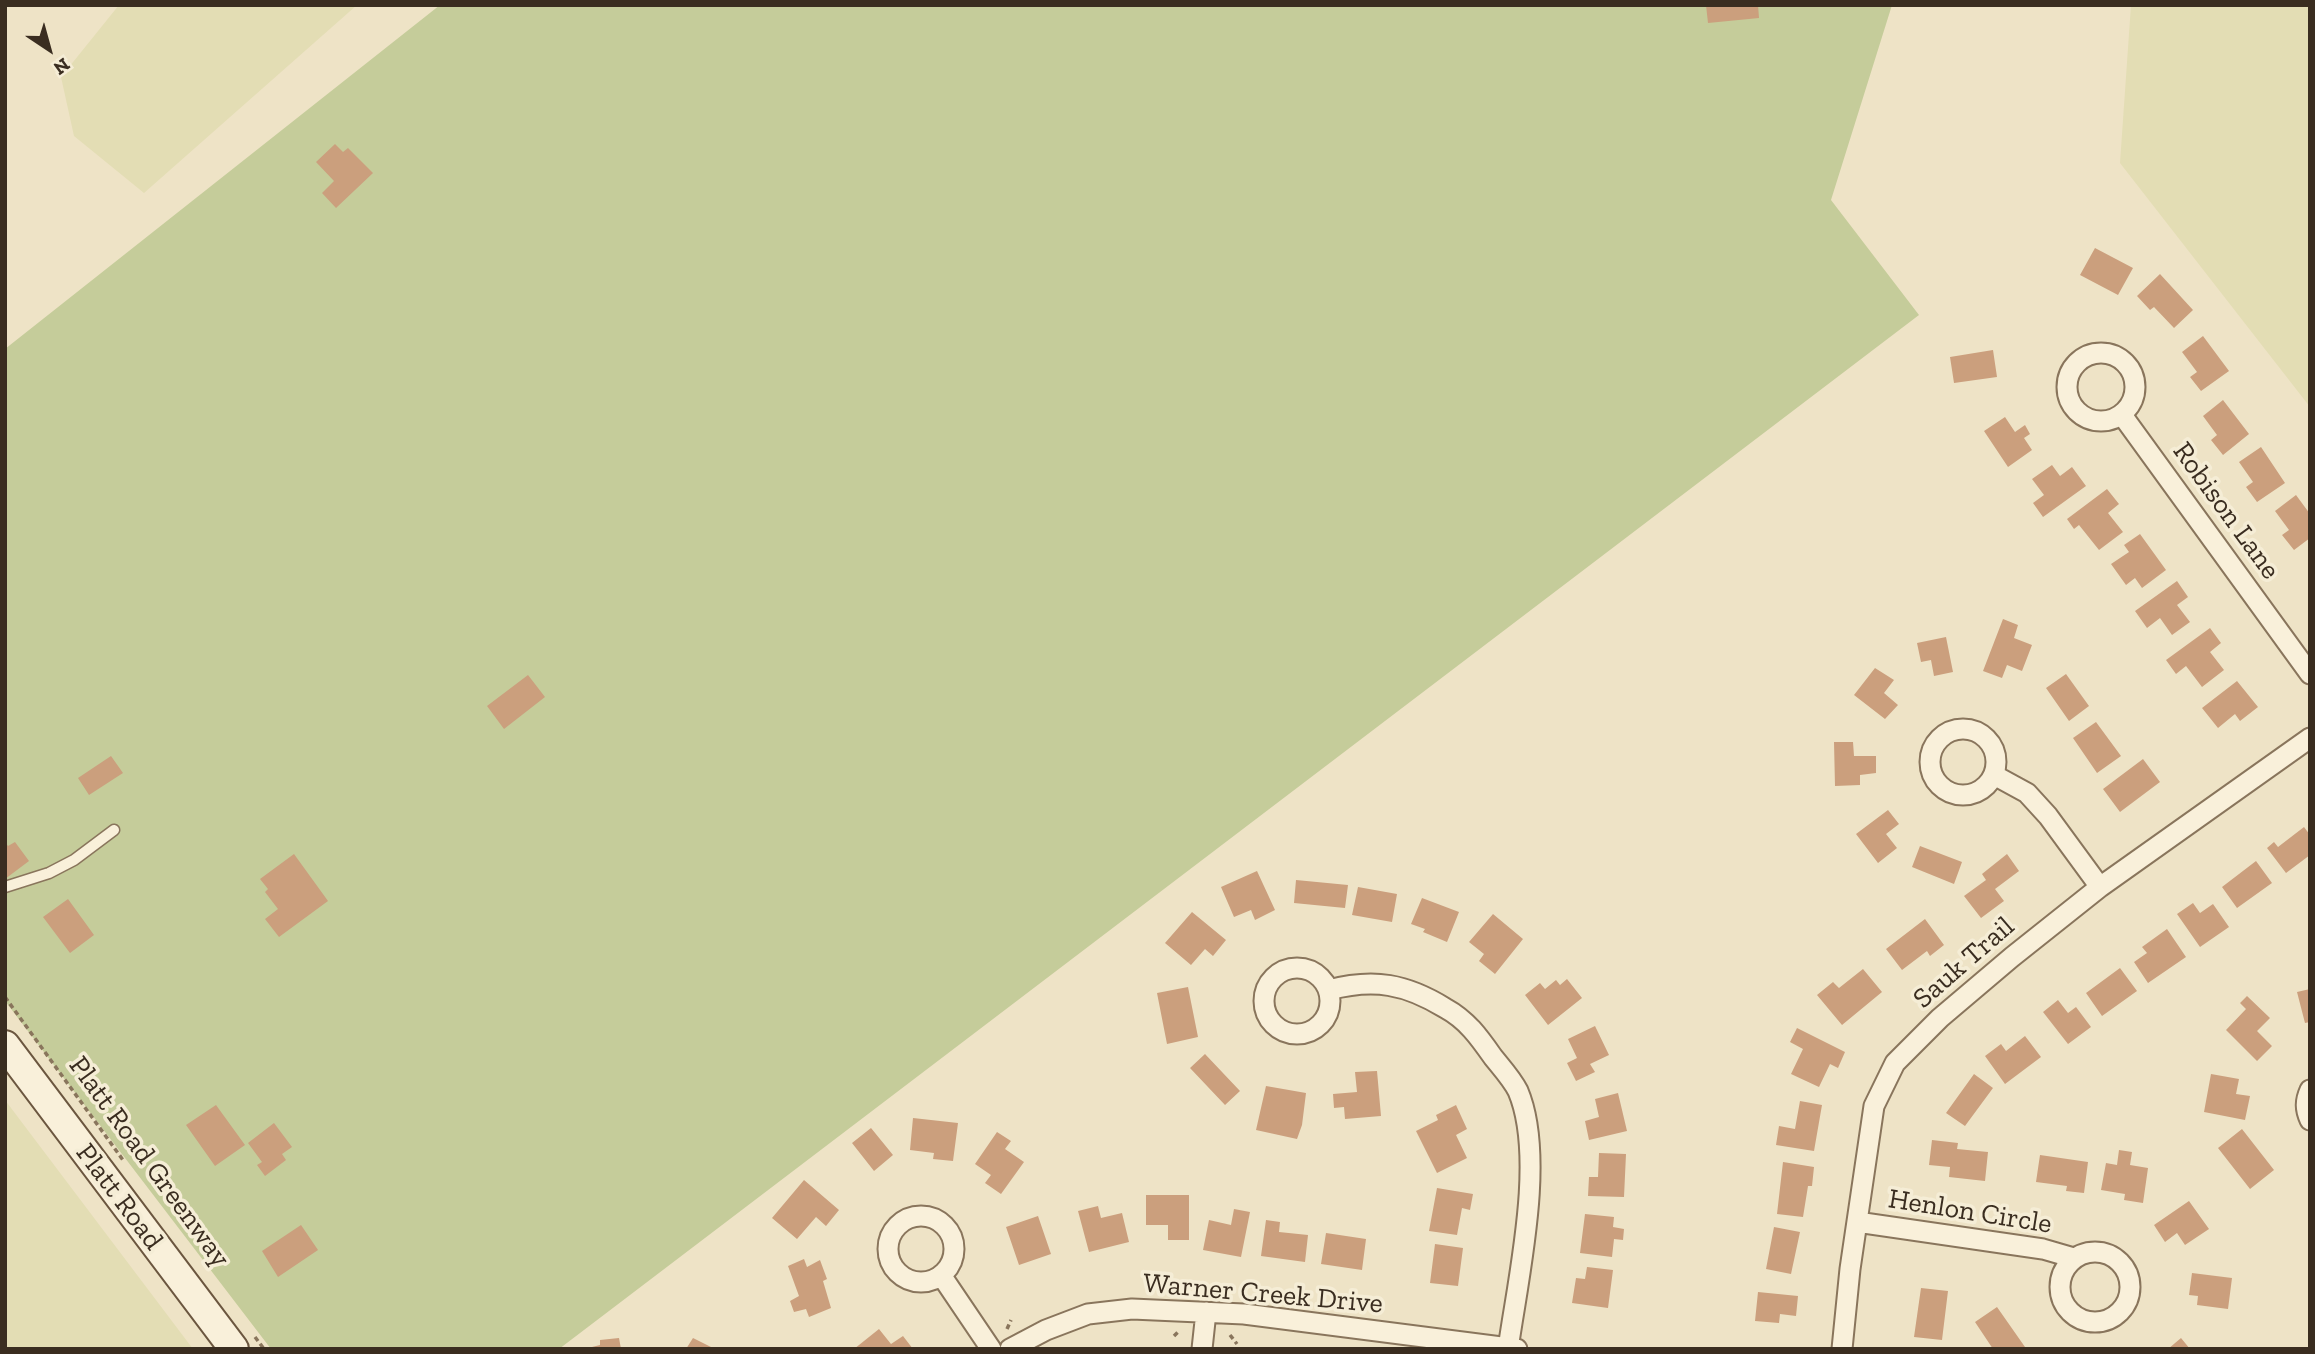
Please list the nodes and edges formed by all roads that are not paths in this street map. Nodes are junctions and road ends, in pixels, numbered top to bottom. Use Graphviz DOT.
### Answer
graph roads {
  1 [pos="2122,415"];
  2 [pos="2310,674"];
  3 [pos="2310,738"];
  4 [pos="1994,775"];
  5 [pos="114,830"];
  6 [pos="5,887"];
  7 [pos="2100,887"];
  8 [pos="1329,990"];
  9 [pos="5,1045"];
  10 [pos="2310,1090"];
  11 [pos="2310,1120"];
  12 [pos="1857,1222"];
  13 [pos="2074,1258"];
  14 [pos="941,1275"];
  15 [pos="1206,1312"];
  16 [pos="240,1338"];
  17 [pos="1008,1339"];
  18 [pos="1511,1348"];
  19 [pos="991,1349"];
  20 [pos="1202,1349"];
  21 [pos="1842,1349"];
  1 -- 2 [label="street, Robison Lane"];
  3 -- 7 [label="street, Sauk Trail"];
  4 -- 7 [label="street"];
  5 -- 6 [label="lane"];
  7 -- 12 [label="street, Sauk Trail"];
  8 -- 18 [label="street"];
  9 -- 16 [label="main road, Platt Road"];
  10 -- 11 [label="street"];
  12 -- 13 [label="street, Henlon Circle"];
  12 -- 21 [label="street, Sauk Trail"];
  14 -- 19 [label="street"];
  15 -- 17 [label="street, Warner Creek Drive"];
  15 -- 18 [label="street, Warner Creek Drive"];
  15 -- 20 [label="street"];
}
